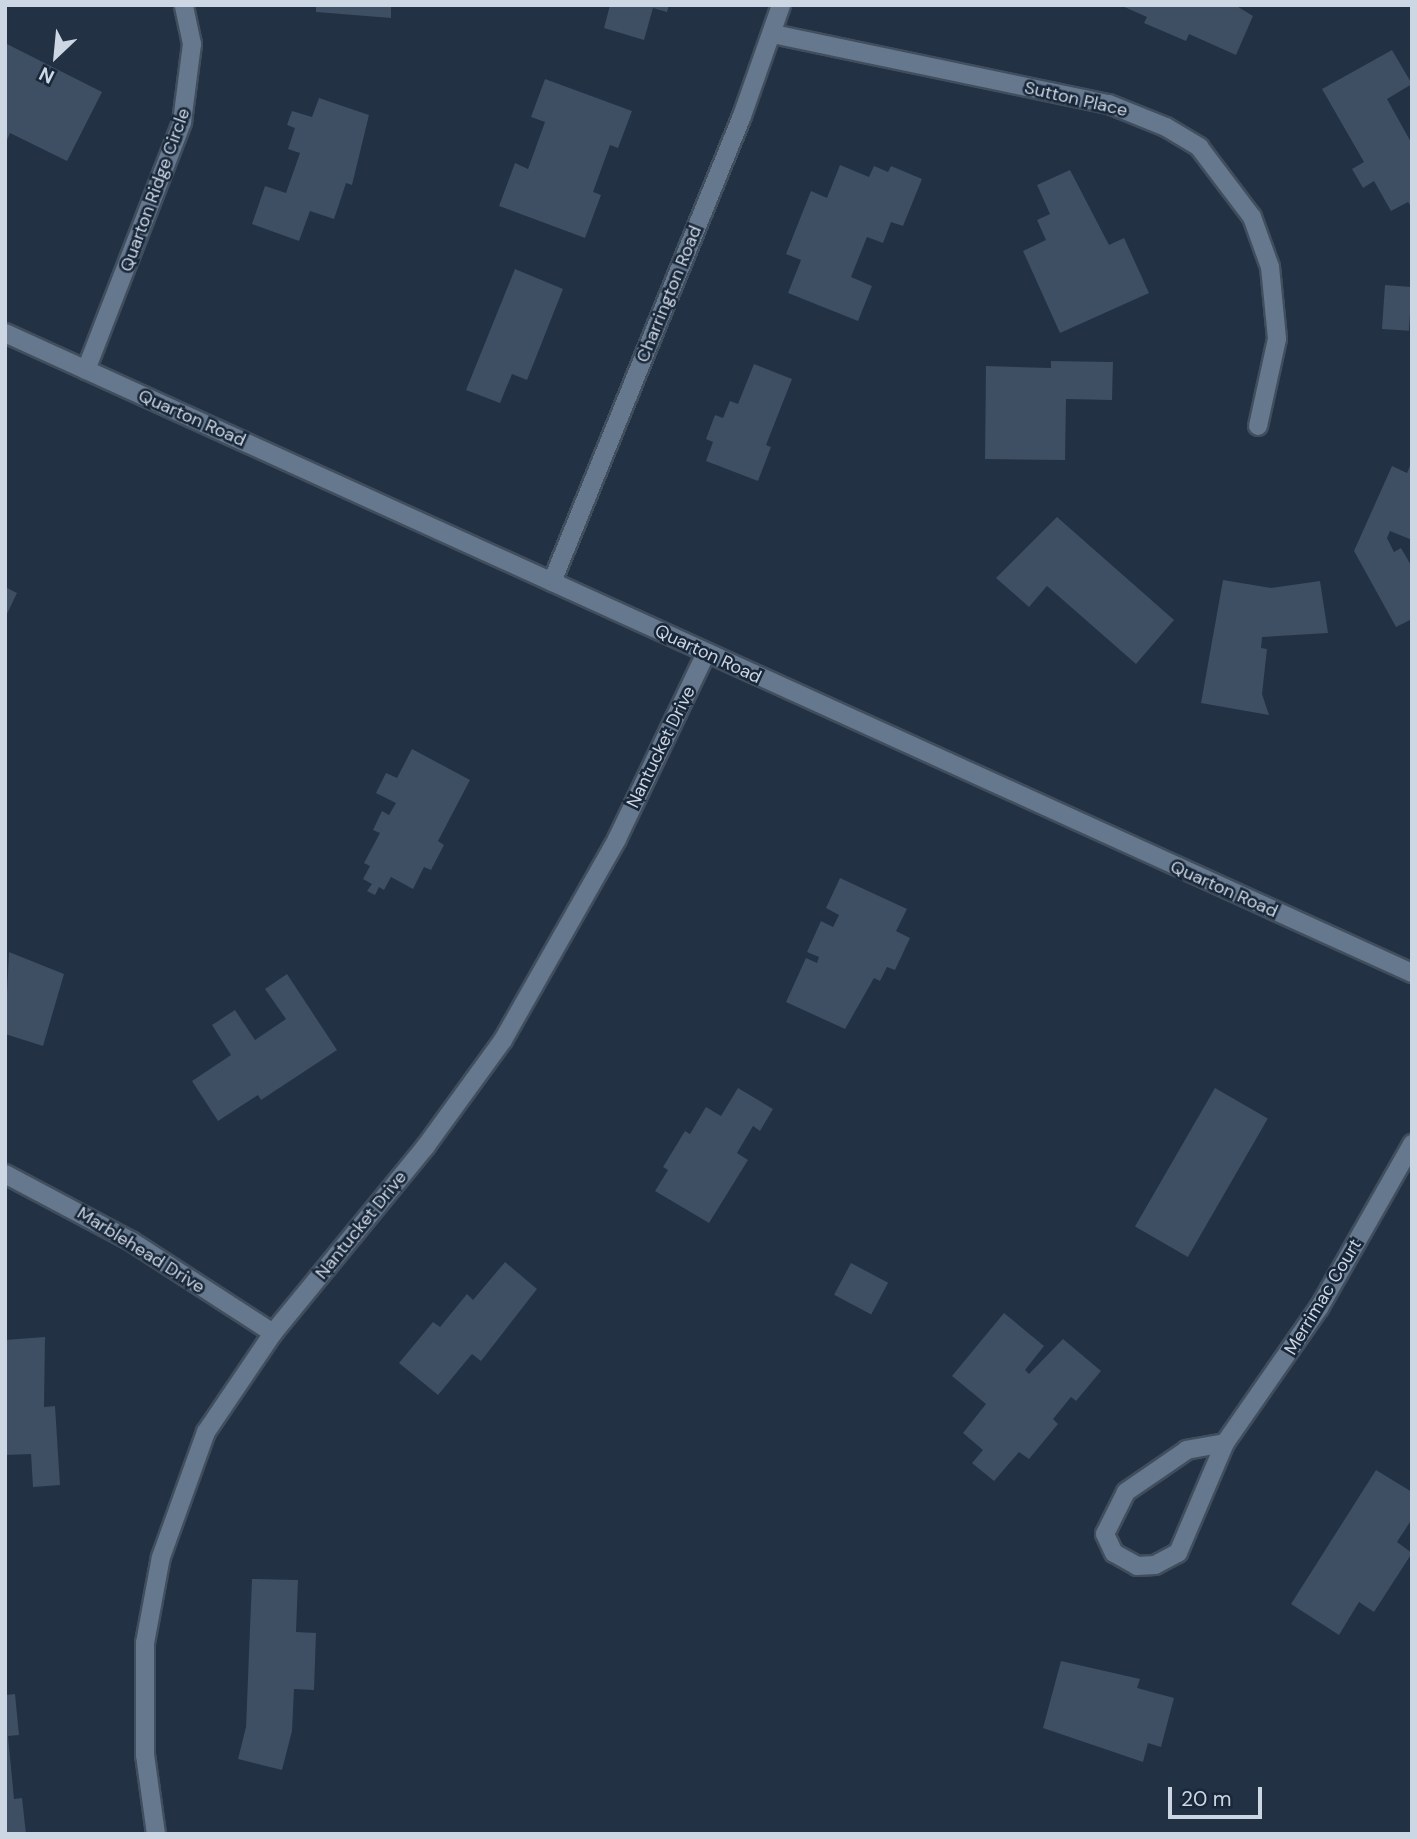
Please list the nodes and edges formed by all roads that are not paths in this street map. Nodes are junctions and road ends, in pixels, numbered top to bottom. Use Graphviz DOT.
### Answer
graph roads {
  1 [pos="184,5"];
  2 [pos="781,5"];
  3 [pos="773,34"];
  4 [pos="5,333"];
  5 [pos="86,370"];
  6 [pos="1258,426"];
  7 [pos="552,582"];
  8 [pos="706,653"];
  9 [pos="1412,973"];
  10 [pos="1412,1144"];
  11 [pos="5,1174"];
  12 [pos="273,1333"];
  13 [pos="1225,1443"];
  14 [pos="156,1834"];
  1 -- 5 [label="street, Quarton Ridge Circle"];
  2 -- 3 [label="street, Charrington Road"];
  3 -- 6 [label="street, Sutton Place"];
  3 -- 7 [label="street, Charrington Road"];
  4 -- 5 [label="street, Quarton Road"];
  5 -- 7 [label="street, Quarton Road"];
  7 -- 8 [label="street, Quarton Road"];
  8 -- 9 [label="street, Quarton Road"];
  8 -- 12 [label="street, Nantucket Drive"];
  10 -- 13 [label="street, Merrimac Court"];
  11 -- 12 [label="street, Marblehead Drive"];
  12 -- 14 [label="street, Nantucket Drive"];
  13 -- 13 [label="street, Merrimac Court"];
}
